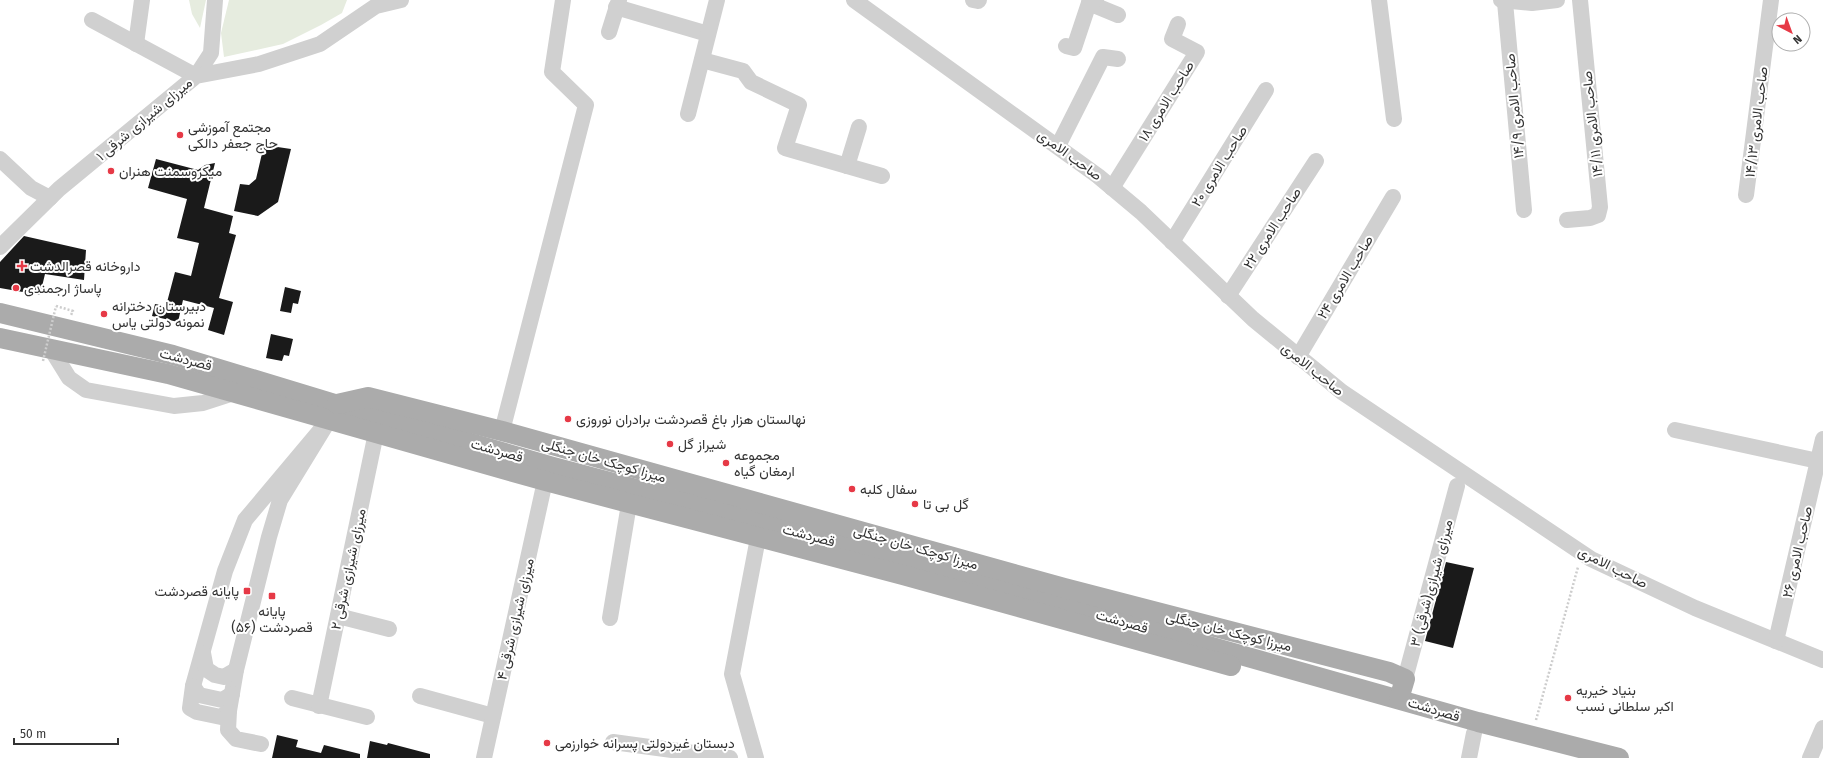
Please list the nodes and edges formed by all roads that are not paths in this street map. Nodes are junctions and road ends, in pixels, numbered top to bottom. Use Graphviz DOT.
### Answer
graph roads {
  1 [pos="142,0"];
  2 [pos="215,0"];
  3 [pos="394,0"];
  4 [pos="563,0"];
  5 [pos="717,0"];
  6 [pos="854,0"];
  7 [pos="973,0"];
  8 [pos="979,0"];
  9 [pos="1379,0"];
  10 [pos="1556,0"];
  11 [pos="1580,0"];
  12 [pos="1771,0"];
  13 [pos="1503,1"];
  14 [pos="1092,2"];
  15 [pos="618,4"];
  16 [pos="1118,15"];
  17 [pos="92,20"];
  18 [pos="1178,24"];
  19 [pos="609,32"];
  20 [pos="708,34"];
  21 [pos="136,44"];
  22 [pos="1066,46"];
  23 [pos="1118,59"];
  24 [pos="702,60"];
  25 [pos="196,76"];
  26 [pos="1266,90"];
  27 [pos="688,114"];
  28 [pos="1394,120"];
  29 [pos="859,127"];
  30 [pos="1058,146"];
  31 [pos="0,159"];
  32 [pos="1316,161"];
  33 [pos="847,166"];
  34 [pos="882,176"];
  35 [pos="1112,188"];
  36 [pos="1393,196"];
  37 [pos="1746,196"];
  38 [pos="50,198"];
  39 [pos="1524,210"];
  40 [pos="1567,220"];
  41 [pos="1172,242"];
  42 [pos="0,247"];
  43 [pos="1228,296"];
  44 [pos="0,313"];
  45 [pos="0,338"];
  46 [pos="47,355"];
  47 [pos="1298,357"];
  48 [pos="234,393"];
  49 [pos="332,412"];
  50 [pos="378,425"];
  51 [pos="1675,430"];
  52 [pos="502,431"];
  53 [pos="1823,439"];
  54 [pos="1818,461"];
  55 [pos="548,473"];
  56 [pos="1457,486"];
  57 [pos="632,496"];
  58 [pos="758,538"];
  59 [pos="909,553"];
  60 [pos="338,616"];
  61 [pos="610,618"];
  62 [pos="389,629"];
  63 [pos="1776,641"];
  64 [pos="203,653"];
  65 [pos="1823,660"];
  66 [pos="236,670"];
  67 [pos="1405,679"];
  68 [pos="193,686"];
  69 [pos="232,694"];
  70 [pos="420,696"];
  71 [pos="292,698"];
  72 [pos="1399,699"];
  73 [pos="319,706"];
  74 [pos="229,711"];
  75 [pos="493,716"];
  76 [pos="368,717"];
  77 [pos="1823,728"];
  78 [pos="1474,733"];
  79 [pos="613,742"];
  80 [pos="261,744"];
  81 [pos="639,752"];
  82 [pos="484,758"];
  83 [pos="730,758"];
  84 [pos="756,758"];
  85 [pos="1469,758"];
  86 [pos="1566,758"];
  87 [pos="1618,758"];
  88 [pos="1810,758"];
  1 -- 21 [label="street"];
  2 -- 25 [label="street"];
  3 -- 25 [label="street, ۱ میرزای شیرازی شرقی"];
  4 -- 52 [label="street"];
  5 -- 20 [label="street"];
  6 -- 30 [label="street, صاحب الامری"];
  7 -- 8 [label="street"];
  9 -- 28 [label="street"];
  10 -- 13 [label="street"];
  11 -- 40 [label="street, ۱۴/۱۱ صاحب الامری"];
  12 -- 37 [label="street, ۱۴/۱۳ صاحب الامری"];
  13 -- 39 [label="street, ۱۴/۹ صاحب الامری"];
  14 -- 16 [label="street"];
  14 -- 22 [label="street"];
  15 -- 19 [label="street"];
  15 -- 20 [label="street"];
  17 -- 21 [label="street"];
  18 -- 35 [label="street, ۱۸ صاحب الامری"];
  20 -- 24 [label="street"];
  21 -- 25 [label="street"];
  23 -- 30 [label="street"];
  24 -- 27 [label="street"];
  24 -- 33 [label="street"];
  25 -- 38 [label="street, ۱ میرزای شیرازی شرقی"];
  26 -- 41 [label="street, ۲۰ صاحب الامری"];
  29 -- 33 [label="street"];
  30 -- 35 [label="street, صاحب الامری"];
  31 -- 38 [label="street"];
  32 -- 43 [label="street, ۲۲ صاحب الامری"];
  33 -- 34 [label="street"];
  35 -- 41 [label="street, صاحب الامری"];
  36 -- 47 [label="street, ۲۴ صاحب الامری"];
  38 -- 42 [label="street, ۱ میرزای شیرازی شرقی"];
  41 -- 43 [label="street, صاحب الامری"];
  43 -- 47 [label="street, صاحب الامری"];
  44 -- 49 [label="main road, قصردشت"];
  45 -- 46 [label="main road, قصردشت"];
  46 -- 48 [label="main road, قصردشت"];
  46 -- 48 [label="street"];
  47 -- 63 [label="street, صاحب الامری"];
  48 -- 49 [label="main road, قصردشت"];
  49 -- 50 [label="main road, قصردشت"];
  49 -- 52 [label="main road, میرزا کوچک خان جنگلی"];
  49 -- 64 [label="street"];
  49 -- 66 [label="street"];
  50 -- 55 [label="main road, قصردشت"];
  50 -- 60 [label="street, ۲ میرزای شیرازی شرقی"];
  51 -- 54 [label="street"];
  52 -- 59 [label="main road, میرزا کوچک خان جنگلی"];
  53 -- 54 [label="street, ۲۶ صاحب الامری"];
  54 -- 63 [label="street, ۲۶ صاحب الامری"];
  55 -- 57 [label="main road, قصردشت"];
  55 -- 75 [label="street, ۴ میرزای شیرازی شرقی"];
  56 -- 67 [label="street, ۳ میرزای شیرازی(شرقی)"];
  57 -- 58 [label="main road, قصردشت"];
  57 -- 59 [label="main road, قصردشت"];
  57 -- 61 [label="street"];
  58 -- 78 [label="main road, قصردشت"];
  58 -- 84 [label="street"];
  59 -- 67 [label="main road, میرزا کوچک خان جنگلی"];
  59 -- 72 [label="main road, قصردشت"];
  60 -- 62 [label="street"];
  60 -- 73 [label="street, ۲ میرزای شیرازی شرقی"];
  63 -- 65 [label="street, صاحب الامری"];
  64 -- 66 [label="street"];
  64 -- 68 [label="street"];
  66 -- 69 [label="street"];
  67 -- 72 [label="main road"];
  68 -- 69 [label="street"];
  68 -- 74 [label="street"];
  69 -- 74 [label="street"];
  70 -- 75 [label="street"];
  71 -- 73 [label="street"];
  72 -- 87 [label="main road, قصردشت"];
  73 -- 76 [label="street"];
  74 -- 80 [label="street"];
  75 -- 82 [label="street, ۴ میرزای شیرازی شرقی"];
  77 -- 88 [label="street"];
  78 -- 85 [label="street"];
  78 -- 86 [label="main road, قصردشت"];
  79 -- 81 [label="street"];
  81 -- 83 [label="street"];
}
